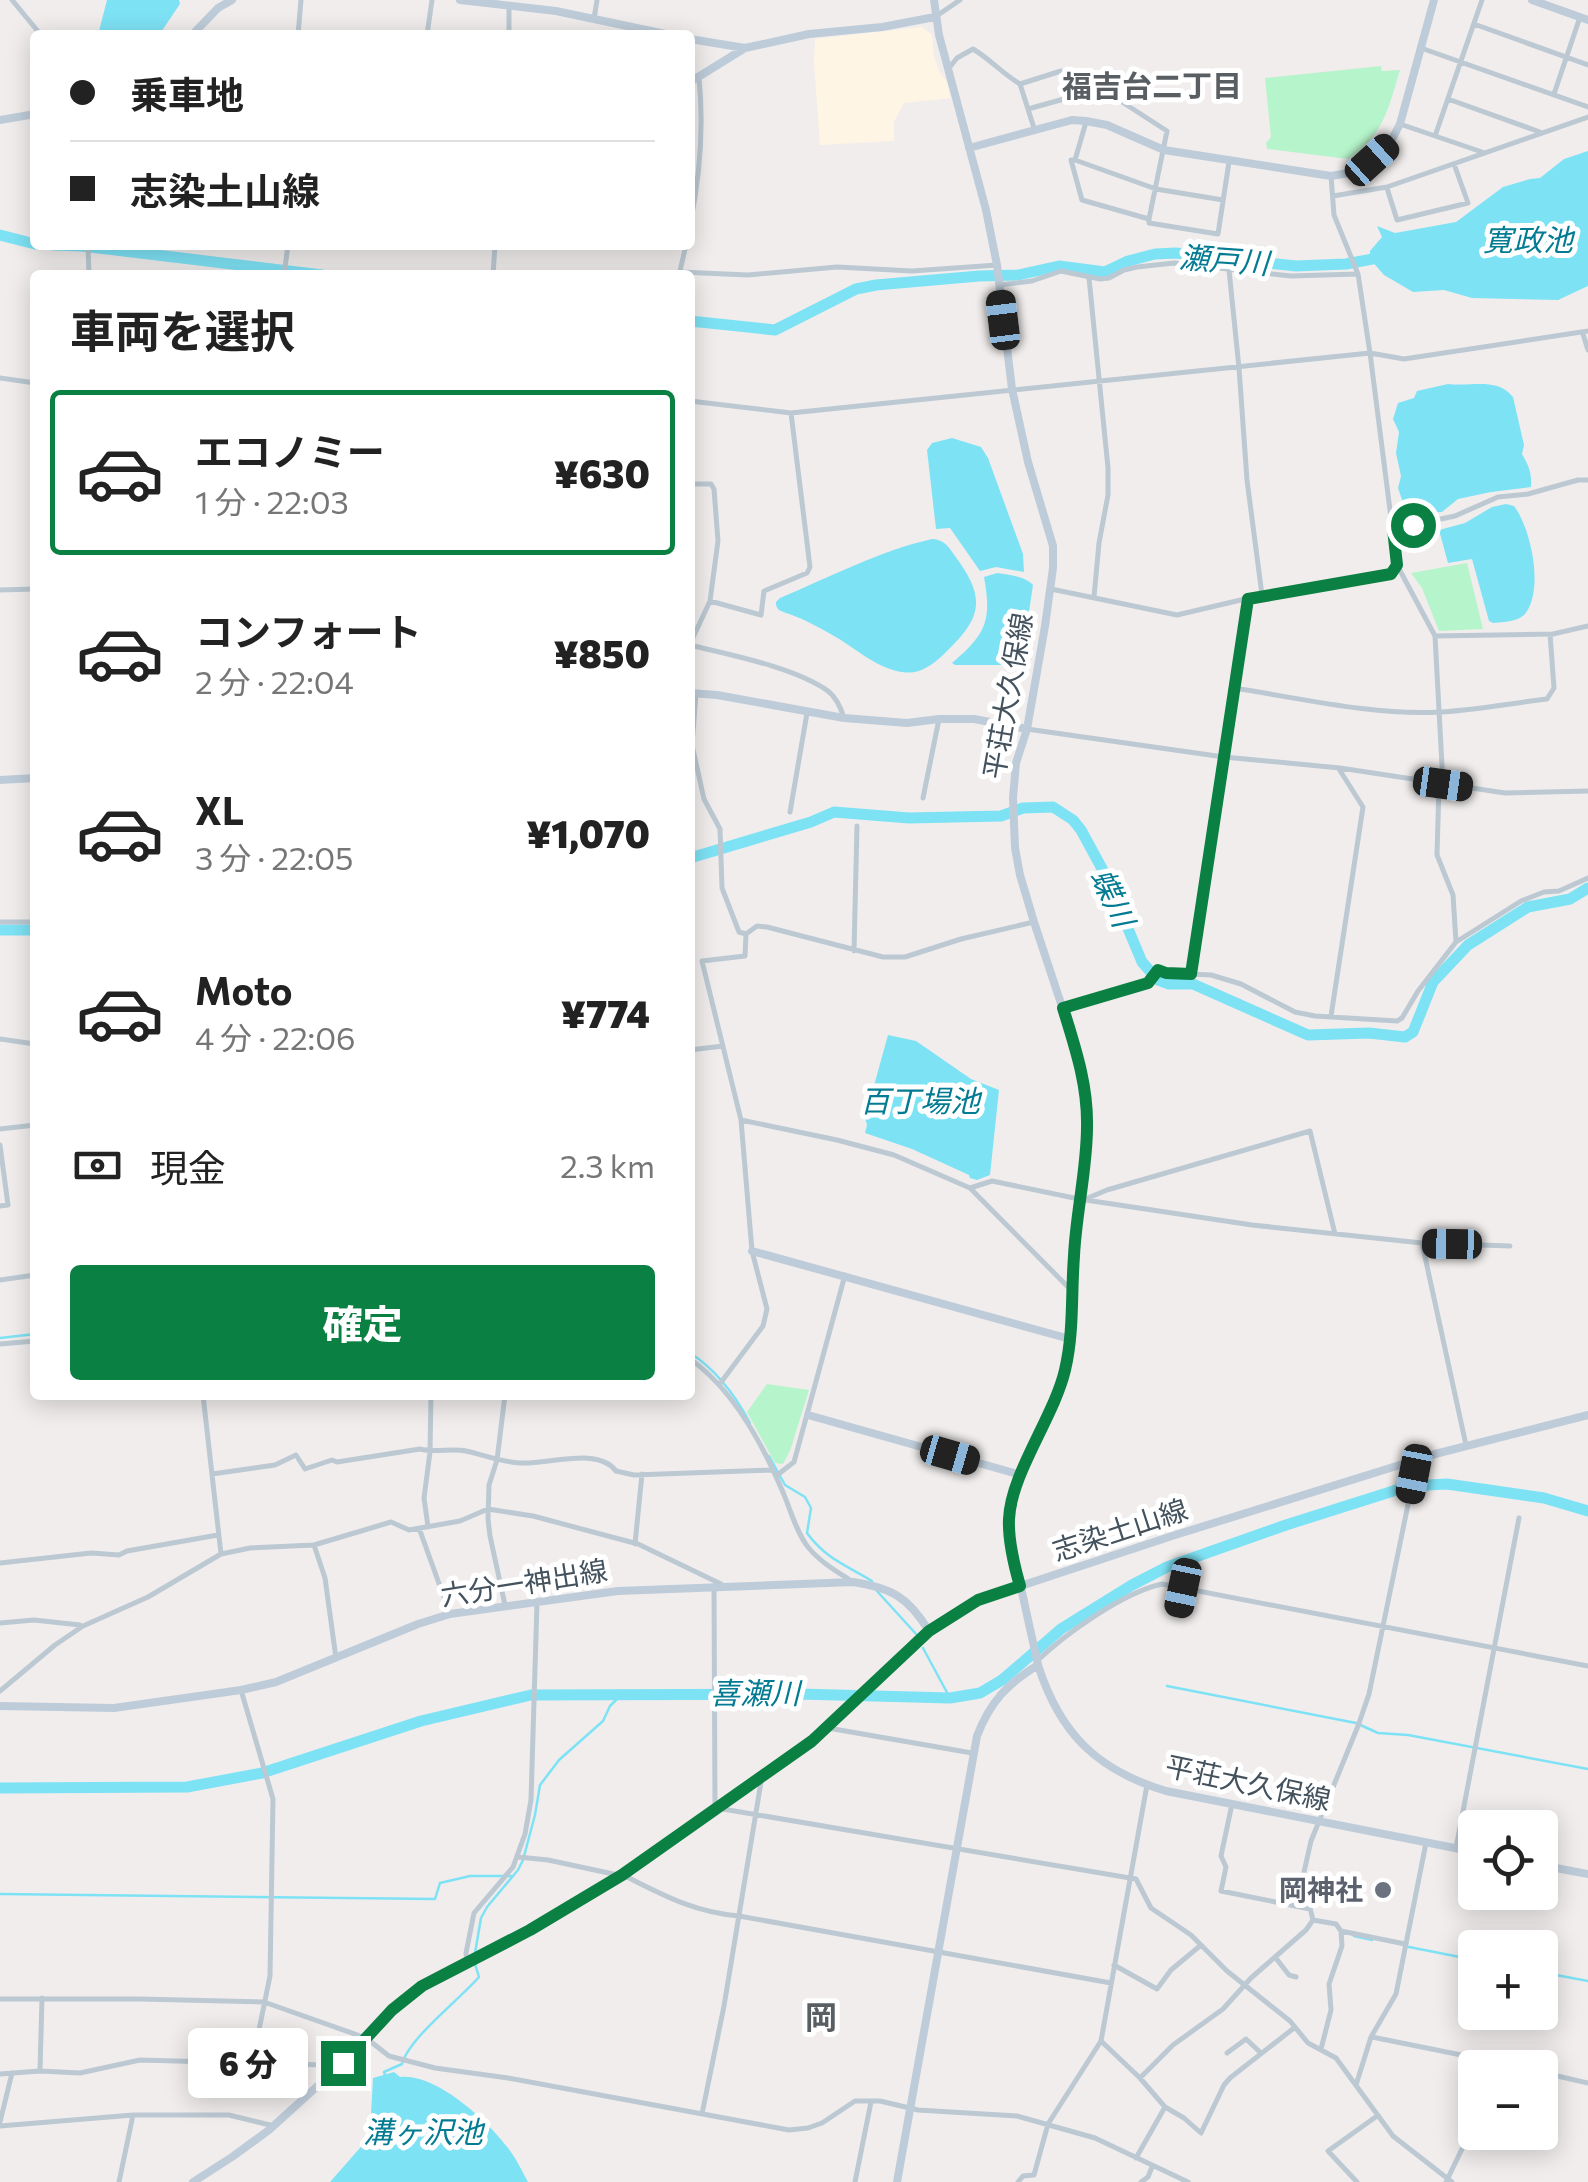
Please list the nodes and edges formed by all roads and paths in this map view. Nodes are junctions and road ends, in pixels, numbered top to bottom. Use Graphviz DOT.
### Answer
graph roads {
  1 [pos="232,0"];
  2 [pos="301,0"];
  3 [pos="432,0"];
  4 [pos="460,0"];
  5 [pos="597,0"];
  6 [pos="934,0"];
  7 [pos="960,0"];
  8 [pos="1434,0"];
  9 [pos="1482,0"];
  10 [pos="1532,0"];
  11 [pos="15,1"];
  12 [pos="509,4"];
  13 [pos="935,18"];
  14 [pos="594,19"];
  15 [pos="1584,19"];
  16 [pos="1474,24"];
  17 [pos="37,30"];
  18 [pos="197,30"];
  19 [pos="298,30"];
  20 [pos="428,30"];
  21 [pos="509,30"];
  22 [pos="646,30"];
  23 [pos="695,40"];
  24 [pos="745,48"];
  25 [pos="1422,48"];
  26 [pos="1567,57"];
  27 [pos="1461,61"];
  28 [pos="1588,64"];
  29 [pos="948,68"];
  30 [pos="700,78"];
  31 [pos="1074,78"];
  32 [pos="695,80"];
  33 [pos="1020,84"];
  34 [pos="1554,94"];
  35 [pos="1448,99"];
  36 [pos="1588,107"];
  37 [pos="1028,109"];
  38 [pos="30,115"];
  39 [pos="1588,117"];
  40 [pos="0,120"];
  41 [pos="1086,121"];
  42 [pos="1400,124"];
  43 [pos="1034,128"];
  44 [pos="1543,132"];
  45 [pos="1435,136"];
  46 [pos="969,148"];
  47 [pos="1164,150"];
  48 [pos="1484,153"];
  49 [pos="1075,160"];
  50 [pos="1229,162"];
  51 [pos="1454,164"];
  52 [pos="1331,176"];
  53 [pos="1387,187"];
  54 [pos="1156,189"];
  55 [pos="1333,196"];
  56 [pos="695,198"];
  57 [pos="1223,200"];
  58 [pos="1150,219"];
  59 [pos="997,268"];
  60 [pos="1229,270"];
  61 [pos="695,274"];
  62 [pos="1358,274"];
  63 [pos="1088,276"];
  64 [pos="998,283"];
  65 [pos="1585,332"];
  66 [pos="1588,350"];
  67 [pos="1370,353"];
  68 [pos="1239,368"];
  69 [pos="0,378"];
  70 [pos="30,381"];
  71 [pos="1099,382"];
  72 [pos="1012,389"];
  73 [pos="695,403"];
  74 [pos="791,413"];
  75 [pos="1588,480"];
  76 [pos="695,484"];
  77 [pos="1393,529"];
  78 [pos="1397,565"];
  79 [pos="30,589"];
  80 [pos="1051,589"];
  81 [pos="0,590"];
  82 [pos="1262,595"];
  83 [pos="1094,598"];
  84 [pos="1248,599"];
  85 [pos="710,601"];
  86 [pos="1588,626"];
  87 [pos="695,634"];
  88 [pos="1550,634"];
  89 [pos="1435,636"];
  90 [pos="695,646"];
  91 [pos="1234,688"];
  92 [pos="695,693"];
  93 [pos="1440,712"];
  94 [pos="807,713"];
  95 [pos="844,718"];
  96 [pos="939,718"];
  97 [pos="1027,730"];
  98 [pos="1224,757"];
  99 [pos="695,762"];
  100 [pos="1339,770"];
  101 [pos="30,778"];
  102 [pos="0,780"];
  103 [pos="1443,784"];
  104 [pos="1588,791"];
  105 [pos="923,798"];
  106 [pos="790,812"];
  107 [pos="857,826"];
  108 [pos="1588,878"];
  109 [pos="0,922"];
  110 [pos="30,922"];
  111 [pos="1034,922"];
  112 [pos="746,934"];
  113 [pos="1456,942"];
  114 [pos="854,951"];
  115 [pos="1191,974"];
  116 [pos="1063,1008"];
  117 [pos="1330,1017"];
  118 [pos="0,1038"];
  119 [pos="30,1043"];
  120 [pos="723,1046"];
  121 [pos="695,1049"];
  122 [pos="740,1120"];
  123 [pos="30,1126"];
  124 [pos="0,1129"];
  125 [pos="0,1145"];
  126 [pos="970,1188"];
  127 [pos="1082,1200"];
  128 [pos="0,1206"];
  129 [pos="1335,1234"];
  130 [pos="1422,1243"];
  131 [pos="1510,1246"];
  132 [pos="752,1252"];
  133 [pos="845,1275"];
  134 [pos="30,1276"];
  135 [pos="0,1280"];
  136 [pos="1073,1292"];
  137 [pos="1070,1339"];
  138 [pos="30,1341"];
  139 [pos="0,1344"];
  140 [pos="695,1362"];
  141 [pos="719,1385"];
  142 [pos="203,1400"];
  143 [pos="432,1400"];
  144 [pos="505,1400"];
  145 [pos="808,1415"];
  146 [pos="1588,1415"];
  147 [pos="1466,1446"];
  148 [pos="430,1452"];
  149 [pos="497,1460"];
  150 [pos="1417,1460"];
  151 [pos="774,1473"];
  152 [pos="212,1474"];
  153 [pos="642,1474"];
  154 [pos="1021,1475"];
  155 [pos="488,1509"];
  156 [pos="1519,1518"];
  157 [pos="428,1527"];
  158 [pos="419,1528"];
  159 [pos="218,1535"];
  160 [pos="635,1544"];
  161 [pos="314,1546"];
  162 [pos="220,1554"];
  163 [pos="0,1563"];
  164 [pos="853,1582"];
  165 [pos="719,1586"];
  166 [pos="1020,1586"];
  167 [pos="1183,1588"];
  168 [pos="537,1602"];
  169 [pos="506,1608"];
  170 [pos="1178,1612"];
  171 [pos="450,1614"];
  172 [pos="0,1622"];
  173 [pos="83,1626"];
  174 [pos="1384,1627"];
  175 [pos="929,1631"];
  176 [pos="1493,1648"];
  177 [pos="336,1658"];
  178 [pos="1037,1662"];
  179 [pos="1588,1666"];
  180 [pos="240,1690"];
  181 [pos="0,1691"];
  182 [pos="0,1706"];
  183 [pos="828,1728"];
  184 [pos="972,1754"];
  185 [pos="762,1776"];
  186 [pos="1147,1785"];
  187 [pos="1232,1804"];
  188 [pos="716,1809"];
  189 [pos="755,1816"];
  190 [pos="1320,1821"];
  191 [pos="1426,1842"];
  192 [pos="1456,1848"];
  193 [pos="955,1850"];
  194 [pos="522,1857"];
  195 [pos="1558,1868"];
  196 [pos="1588,1874"];
  197 [pos="621,1875"];
  198 [pos="1129,1879"];
  199 [pos="1310,1909"];
  200 [pos="738,1916"];
  201 [pos="1313,1920"];
  202 [pos="1341,1931"];
  203 [pos="1406,1944"];
  204 [pos="1201,1945"];
  205 [pos="938,1950"];
  206 [pos="1276,1957"];
  207 [pos="467,1962"];
  208 [pos="1114,1966"];
  209 [pos="1296,1977"];
  210 [pos="1111,1983"];
  211 [pos="1246,1984"];
  212 [pos="42,1998"];
  213 [pos="0,2000"];
  214 [pos="264,2002"];
  215 [pos="1294,2028"];
  216 [pos="1371,2036"];
  217 [pos="366,2038"];
  218 [pos="1101,2040"];
  219 [pos="1320,2049"];
  220 [pos="1261,2053"];
  221 [pos="1458,2053"];
  222 [pos="1227,2054"];
  223 [pos="252,2064"];
  224 [pos="338,2068"];
  225 [pos="40,2071"];
  226 [pos="12,2073"];
  227 [pos="0,2074"];
  228 [pos="1558,2076"];
  229 [pos="1140,2078"];
  230 [pos="1588,2084"];
  231 [pos="1356,2085"];
  232 [pos="871,2102"];
  233 [pos="1165,2107"];
  234 [pos="911,2108"];
  235 [pos="702,2114"];
  236 [pos="133,2115"];
  237 [pos="1377,2116"];
  238 [pos="0,2124"];
  239 [pos="1048,2124"];
  240 [pos="274,2126"];
  241 [pos="1462,2150"];
  242 [pos="1136,2158"];
  243 [pos="1152,2167"];
  244 [pos="1448,2181"];
  245 [pos="119,2182"];
  246 [pos="192,2182"];
  247 [pos="855,2182"];
  248 [pos="897,2182"];
  249 [pos="1018,2182"];
  250 [pos="1140,2182"];
  251 [pos="1188,2182"];
  252 [pos="1356,2182"];
  1 -- 18 [label="main road"];
  2 -- 19 [label="street"];
  3 -- 20 [label="street"];
  4 -- 12 [label="main road"];
  5 -- 14 [label="street"];
  6 -- 13 [label="main road, 平荘大久保線"];
  7 -- 13 [label="street"];
  8 -- 25 [label="main road"];
  9 -- 16 [label="street"];
  10 -- 15 [label="main road"];
  11 -- 17 [label="street"];
  12 -- 14 [label="main road"];
  12 -- 21 [label="street"];
  13 -- 24 [label="main road"];
  13 -- 29 [label="main road, 平荘大久保線"];
  14 -- 22 [label="main road"];
  15 -- 26 [label="street"];
  16 -- 26 [label="street"];
  16 -- 27 [label="street"];
  23 -- 24 [label="main road"];
  24 -- 30 [label="main road"];
  25 -- 27 [label="street"];
  25 -- 42 [label="main road"];
  26 -- 28 [label="street"];
  26 -- 34 [label="street"];
  27 -- 34 [label="street"];
  27 -- 35 [label="street"];
  29 -- 33 [label="street"];
  29 -- 46 [label="main road, 平荘大久保線"];
  30 -- 32 [label="main road"];
  30 -- 56 [label="street"];
  31 -- 33 [label="street"];
  31 -- 37 [label="street"];
  31 -- 47 [label="street"];
  33 -- 37 [label="street"];
  34 -- 36 [label="street"];
  35 -- 44 [label="street"];
  35 -- 45 [label="street"];
  37 -- 43 [label="street"];
  38 -- 40 [label="main road"];
  39 -- 44 [label="street"];
  41 -- 43 [label="main road"];
  41 -- 47 [label="main road"];
  41 -- 49 [label="street"];
  42 -- 45 [label="street"];
  42 -- 52 [label="main road"];
  43 -- 46 [label="main road"];
  44 -- 48 [label="street"];
  45 -- 48 [label="street"];
  46 -- 59 [label="main road, 平荘大久保線"];
  47 -- 50 [label="main road"];
  47 -- 54 [label="street"];
  48 -- 51 [label="street"];
  49 -- 54 [label="street"];
  49 -- 58 [label="street"];
  50 -- 52 [label="main road"];
  50 -- 57 [label="street"];
  51 -- 53 [label="street"];
  51 -- 53 [label="street"];
  52 -- 55 [label="street"];
  53 -- 55 [label="street"];
  54 -- 57 [label="street"];
  54 -- 58 [label="street"];
  55 -- 62 [label="street"];
  57 -- 58 [label="street"];
  59 -- 61 [label="street"];
  59 -- 64 [label="main road, 平荘大久保線"];
  60 -- 62 [label="street"];
  60 -- 63 [label="street"];
  60 -- 68 [label="street"];
  62 -- 67 [label="street"];
  63 -- 64 [label="street"];
  63 -- 71 [label="street"];
  64 -- 72 [label="main road, 平荘大久保線"];
  65 -- 66 [label="street"];
  65 -- 67 [label="street"];
  67 -- 68 [label="street"];
  67 -- 77 [label="street"];
  68 -- 71 [label="street"];
  68 -- 82 [label="street"];
  69 -- 70 [label="street"];
  71 -- 72 [label="street"];
  71 -- 83 [label="street"];
  72 -- 74 [label="street"];
  72 -- 80 [label="main road, 平荘大久保線"];
  73 -- 74 [label="street"];
  74 -- 85 [label="street"];
  75 -- 77 [label="street"];
  76 -- 85 [label="street"];
  77 -- 78 [label="street"];
  78 -- 82 [label="street"];
  78 -- 89 [label="street"];
  79 -- 81 [label="street"];
  80 -- 83 [label="street"];
  80 -- 97 [label="main road, 平荘大久保線"];
  82 -- 84 [label="street"];
  83 -- 84 [label="street"];
  84 -- 91 [label="street"];
  85 -- 87 [label="street"];
  86 -- 88 [label="street"];
  88 -- 89 [label="street"];
  88 -- 93 [label="street"];
  89 -- 93 [label="street"];
  90 -- 95 [label="street"];
  91 -- 93 [label="street"];
  91 -- 98 [label="street"];
  92 -- 94 [label="main road"];
  93 -- 103 [label="street"];
  94 -- 95 [label="main road"];
  94 -- 106 [label="street"];
  95 -- 96 [label="main road"];
  96 -- 97 [label="main road"];
  96 -- 105 [label="street"];
  97 -- 98 [label="street"];
  97 -- 111 [label="main road, 平荘大久保線"];
  98 -- 100 [label="street"];
  98 -- 115 [label="street"];
  99 -- 112 [label="street"];
  100 -- 103 [label="street"];
  100 -- 117 [label="street"];
  101 -- 102 [label="main road"];
  103 -- 104 [label="street"];
  103 -- 113 [label="street"];
  107 -- 114 [label="street"];
  108 -- 113 [label="street"];
  109 -- 110 [label="street"];
  111 -- 114 [label="street"];
  111 -- 116 [label="main road, 平荘大久保線"];
  112 -- 114 [label="street"];
  112 -- 120 [label="street"];
  113 -- 117 [label="street"];
  115 -- 116 [label="street"];
  115 -- 117 [label="street"];
  116 -- 127 [label="main road, 平荘大久保線"];
  118 -- 119 [label="street"];
  120 -- 121 [label="street"];
  120 -- 122 [label="street"];
  122 -- 126 [label="street"];
  122 -- 132 [label="street"];
  123 -- 124 [label="street"];
  125 -- 128 [label="street"];
  126 -- 127 [label="street"];
  126 -- 136 [label="street"];
  127 -- 129 [label="street"];
  127 -- 129 [label="street"];
  127 -- 136 [label="main road, 平荘大久保線"];
  129 -- 130 [label="street"];
  130 -- 131 [label="street"];
  130 -- 147 [label="street"];
  132 -- 133 [label="main road"];
  132 -- 141 [label="street"];
  133 -- 137 [label="main road"];
  133 -- 145 [label="street"];
  134 -- 135 [label="street"];
  136 -- 137 [label="main road, 平荘大久保線"];
  137 -- 154 [label="main road, 平荘大久保線"];
  138 -- 139 [label="street"];
  140 -- 141 [label="street"];
  141 -- 151 [label="street"];
  142 -- 152 [label="street"];
  143 -- 148 [label="street"];
  144 -- 149 [label="street"];
  145 -- 151 [label="street"];
  145 -- 154 [label="main road"];
  146 -- 147 [label="main road, 志染土山線"];
  147 -- 150 [label="main road, 志染土山線"];
  148 -- 149 [label="street"];
  148 -- 152 [label="street"];
  148 -- 157 [label="street"];
  149 -- 153 [label="street"];
  149 -- 155 [label="street"];
  150 -- 166 [label="main road, 志染土山線"];
  150 -- 174 [label="street"];
  151 -- 153 [label="street"];
  151 -- 164 [label="street"];
  152 -- 159 [label="street"];
  153 -- 160 [label="street"];
  154 -- 166 [label="main road, 平荘大久保線"];
  155 -- 157 [label="street"];
  155 -- 160 [label="street"];
  155 -- 169 [label="street"];
  156 -- 176 [label="street"];
  157 -- 158 [label="street"];
  158 -- 161 [label="street"];
  158 -- 171 [label="street"];
  159 -- 162 [label="street"];
  159 -- 163 [label="street"];
  160 -- 165 [label="street"];
  161 -- 162 [label="street"];
  161 -- 177 [label="street"];
  162 -- 173 [label="street"];
  164 -- 165 [label="main road, 六分一神出線"];
  164 -- 175 [label="main road, 六分一神出線"];
  165 -- 168 [label="main road, 六分一神出線"];
  165 -- 188 [label="street"];
  166 -- 175 [label="main road, 志染土山線"];
  166 -- 178 [label="main road, 平荘大久保線"];
  167 -- 170 [label="street"];
  167 -- 174 [label="street"];
  167 -- 178 [label="street"];
  168 -- 169 [label="main road, 六分一神出線"];
  168 -- 194 [label="street"];
  169 -- 171 [label="main road, 六分一神出線"];
  171 -- 177 [label="main road, 六分一神出線"];
  172 -- 173 [label="street"];
  173 -- 181 [label="street"];
  174 -- 176 [label="street"];
  174 -- 190 [label="street"];
  175 -- 183 [label="main road, 志染土山線"];
  176 -- 179 [label="street"];
  176 -- 192 [label="street"];
  177 -- 180 [label="main road, 六分一神出線"];
  178 -- 184 [label="main road"];
  178 -- 186 [label="main road, 平荘大久保線"];
  180 -- 182 [label="main road, 六分一神出線"];
  180 -- 214 [label="street"];
  183 -- 184 [label="street"];
  183 -- 185 [label="main road, 志染土山線"];
  184 -- 193 [label="main road"];
  185 -- 188 [label="main road, 志染土山線"];
  185 -- 189 [label="street"];
  186 -- 187 [label="main road, 平荘大久保線"];
  186 -- 198 [label="street"];
  187 -- 190 [label="main road, 平荘大久保線"];
  187 -- 199 [label="street"];
  188 -- 189 [label="street"];
  188 -- 197 [label="main road, 志染土山線"];
  189 -- 193 [label="street"];
  189 -- 200 [label="street"];
  190 -- 191 [label="main road, 平荘大久保線"];
  190 -- 199 [label="street"];
  191 -- 192 [label="main road, 平荘大久保線"];
  191 -- 203 [label="street"];
  193 -- 198 [label="street"];
  193 -- 205 [label="main road"];
  194 -- 197 [label="street"];
  194 -- 207 [label="street"];
  195 -- 196 [label="main road"];
  197 -- 200 [label="street"];
  197 -- 207 [label="main road, 志染土山線"];
  198 -- 204 [label="street"];
  198 -- 208 [label="street"];
  199 -- 201 [label="street"];
  200 -- 205 [label="street"];
  200 -- 235 [label="street"];
  201 -- 202 [label="street"];
  201 -- 206 [label="street"];
  202 -- 203 [label="street"];
  202 -- 219 [label="street"];
  203 -- 216 [label="street"];
  204 -- 208 [label="street"];
  204 -- 211 [label="street"];
  205 -- 210 [label="street"];
  205 -- 234 [label="main road"];
  206 -- 209 [label="street"];
  206 -- 211 [label="street"];
  207 -- 217 [label="main road, 志染土山線"];
  208 -- 210 [label="street"];
  210 -- 218 [label="street"];
  211 -- 215 [label="street"];
  211 -- 229 [label="street"];
  212 -- 213 [label="street"];
  212 -- 214 [label="street"];
  212 -- 225 [label="street"];
  214 -- 217 [label="street"];
  214 -- 223 [label="street"];
  215 -- 219 [label="street"];
  215 -- 220 [label="street"];
  216 -- 221 [label="street"];
  216 -- 231 [label="street"];
  217 -- 224 [label="main road, 志染土山線"];
  217 -- 235 [label="street"];
  218 -- 229 [label="street"];
  218 -- 239 [label="street"];
  219 -- 231 [label="street"];
  220 -- 222 [label="street"];
  220 -- 233 [label="street"];
  223 -- 224 [label="street"];
  223 -- 225 [label="street"];
  224 -- 240 [label="main road, 志染土山線"];
  225 -- 226 [label="street"];
  226 -- 227 [label="street"];
  226 -- 238 [label="street"];
  228 -- 230 [label="street"];
  229 -- 233 [label="street"];
  231 -- 237 [label="street"];
  232 -- 234 [label="street"];
  232 -- 235 [label="street"];
  232 -- 247 [label="street"];
  233 -- 242 [label="street"];
  234 -- 239 [label="street"];
  234 -- 248 [label="main road"];
  236 -- 238 [label="street"];
  236 -- 240 [label="street"];
  236 -- 245 [label="street"];
  237 -- 244 [label="street"];
  237 -- 252 [label="street"];
  239 -- 242 [label="street"];
  239 -- 249 [label="street"];
  240 -- 246 [label="main road, 志染土山線"];
  241 -- 244 [label="street"];
  242 -- 243 [label="street"];
  243 -- 250 [label="street"];
  243 -- 251 [label="street"];
}
